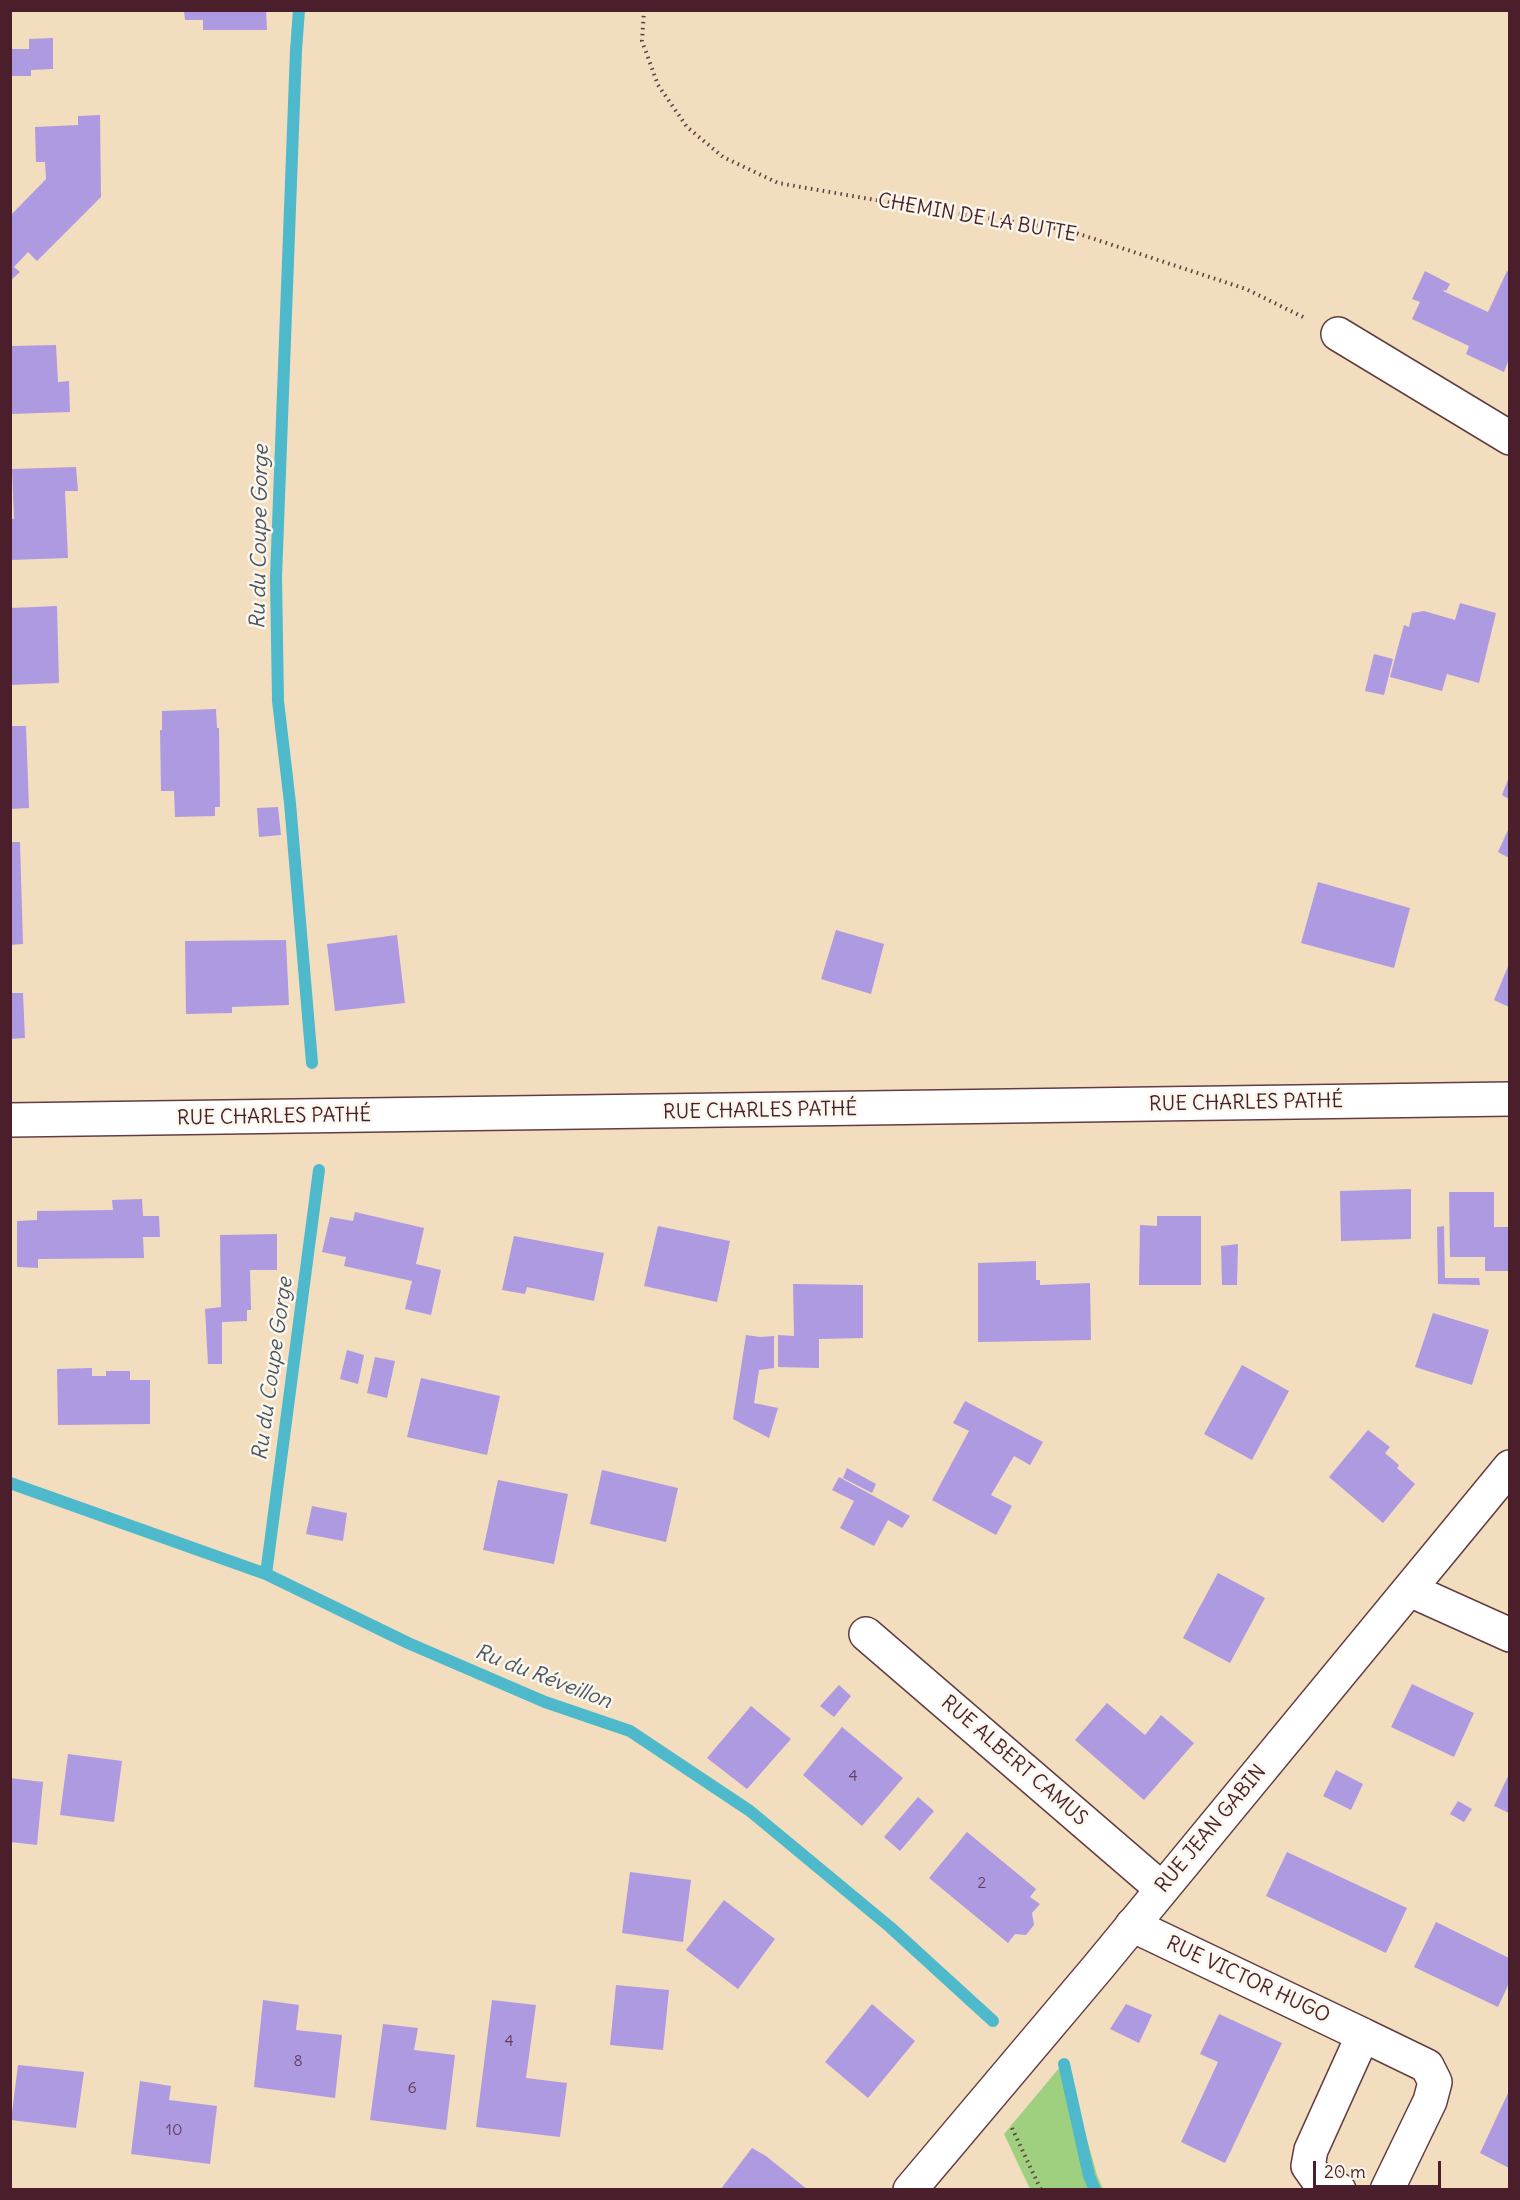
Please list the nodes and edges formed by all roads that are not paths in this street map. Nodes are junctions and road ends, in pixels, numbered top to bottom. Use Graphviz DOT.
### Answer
graph roads {
  1 [pos="1338,334"];
  2 [pos="1509,438"];
  3 [pos="1509,1100"];
  4 [pos="10,1120"];
  5 [pos="1509,1467"];
  6 [pos="1410,1590"];
  7 [pos="866,1634"];
  8 [pos="1509,1635"];
  9 [pos="1162,1889"];
  10 [pos="1132,1925"];
  11 [pos="1363,2035"];
  12 [pos="910,2190"];
  13 [pos="1339,2190"];
  14 [pos="1387,2190"];
  1 -- 2 [label="street"];
  3 -- 4 [label="street, RUE CHARLES PATHÉ"];
  5 -- 6 [label="street, RUE JEAN GABIN"];
  6 -- 8 [label="street"];
  6 -- 9 [label="street, RUE JEAN GABIN"];
  7 -- 9 [label="street, RUE ALBERT CAMUS"];
  9 -- 10 [label="street, RUE JEAN GABIN"];
  10 -- 11 [label="street, RUE VICTOR HUGO"];
  10 -- 12 [label="street, RUE JEAN GABIN"];
  11 -- 13 [label="street"];
  11 -- 14 [label="street, RUE VICTOR HUGO"];
}
